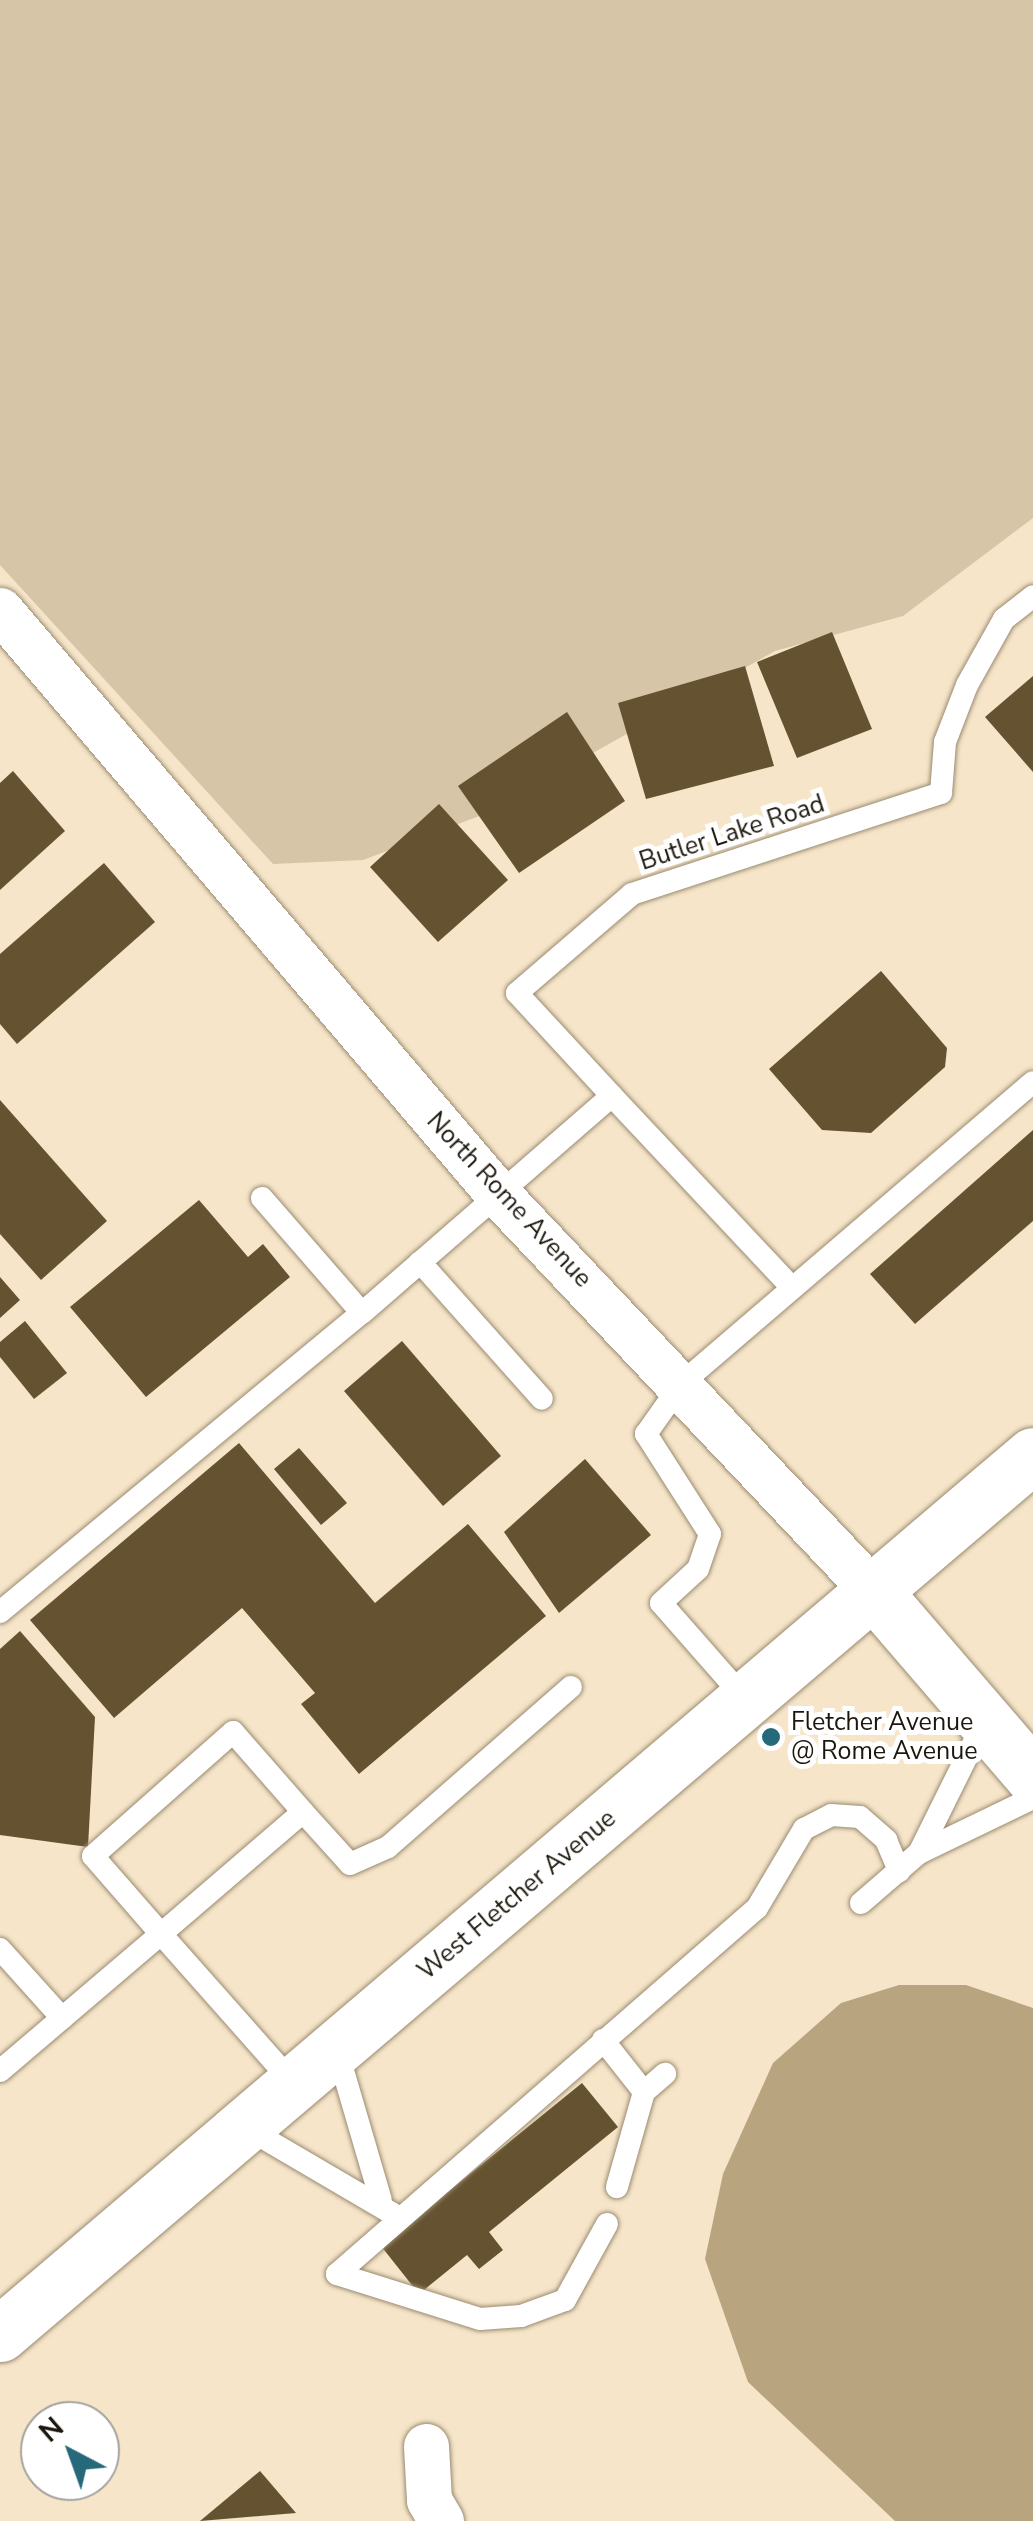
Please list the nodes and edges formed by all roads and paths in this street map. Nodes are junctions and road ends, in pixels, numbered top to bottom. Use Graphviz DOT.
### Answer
graph roads {
  1 [pos="1033,596"];
  2 [pos="0,610"];
  3 [pos="1033,1082"];
  4 [pos="612,1096"];
  5 [pos="497,1193"];
  6 [pos="262,1198"];
  7 [pos="420,1262"];
  8 [pos="792,1288"];
  9 [pos="362,1313"];
  10 [pos="682,1383"];
  11 [pos="542,1400"];
  12 [pos="1033,1455"];
  13 [pos="875,1593"];
  14 [pos="0,1612"];
  15 [pos="571,1687"];
  16 [pos="746,1701"];
  17 [pos="986,1720"];
  18 [pos="1033,1777"];
  19 [pos="1033,1798"];
  20 [pos="303,1812"];
  21 [pos="919,1854"];
  22 [pos="899,1871"];
  23 [pos="860,1904"];
  24 [pos="161,1934"];
  25 [pos="0,1949"];
  26 [pos="62,2018"];
  27 [pos="603,2040"];
  28 [pos="336,2047"];
  29 [pos="0,2071"];
  30 [pos="664,2074"];
  31 [pos="293,2083"];
  32 [pos="644,2092"];
  33 [pos="243,2126"];
  34 [pos="618,2188"];
  35 [pos="390,2209"];
  36 [pos="607,2224"];
  37 [pos="0,2334"];
  38 [pos="426,2446"];
  39 [pos="441,2521"];
  1 -- 4 [label="lane, Butler Lake Road"];
  2 -- 5 [label="street, North Rome Avenue"];
  3 -- 8 [label="lane"];
  4 -- 5 [label="lane"];
  4 -- 8 [label="lane"];
  5 -- 7 [label="lane"];
  5 -- 10 [label="street, North Rome Avenue"];
  6 -- 9 [label="lane"];
  7 -- 9 [label="lane"];
  7 -- 11 [label="lane"];
  8 -- 10 [label="lane"];
  9 -- 14 [label="lane"];
  10 -- 13 [label="street, North Rome Avenue"];
  10 -- 16 [label="lane"];
  12 -- 13 [label="main road, West Fletcher Avenue"];
  13 -- 16 [label="main road, West Fletcher Avenue"];
  13 -- 17 [label="main road, North Rome Avenue"];
  15 -- 20 [label="lane"];
  16 -- 28 [label="main road, West Fletcher Avenue"];
  17 -- 18 [label="main road, North Rome Avenue"];
  17 -- 21 [label="lane"];
  19 -- 21 [label="lane"];
  20 -- 24 [label="lane"];
  20 -- 24 [label="lane"];
  21 -- 22 [label="lane"];
  22 -- 23 [label="lane"];
  22 -- 27 [label="lane"];
  24 -- 26 [label="lane"];
  24 -- 31 [label="lane"];
  25 -- 26 [label="lane"];
  26 -- 29 [label="lane"];
  27 -- 32 [label="lane"];
  27 -- 35 [label="lane"];
  28 -- 31 [label="main road, West Fletcher Avenue"];
  28 -- 35 [label="lane"];
  30 -- 32 [label="lane"];
  31 -- 33 [label="main road, West Fletcher Avenue"];
  32 -- 34 [label="lane"];
  33 -- 35 [label="lane"];
  33 -- 37 [label="main road, West Fletcher Avenue"];
  35 -- 36 [label="lane"];
  38 -- 39 [label="street"];
}
